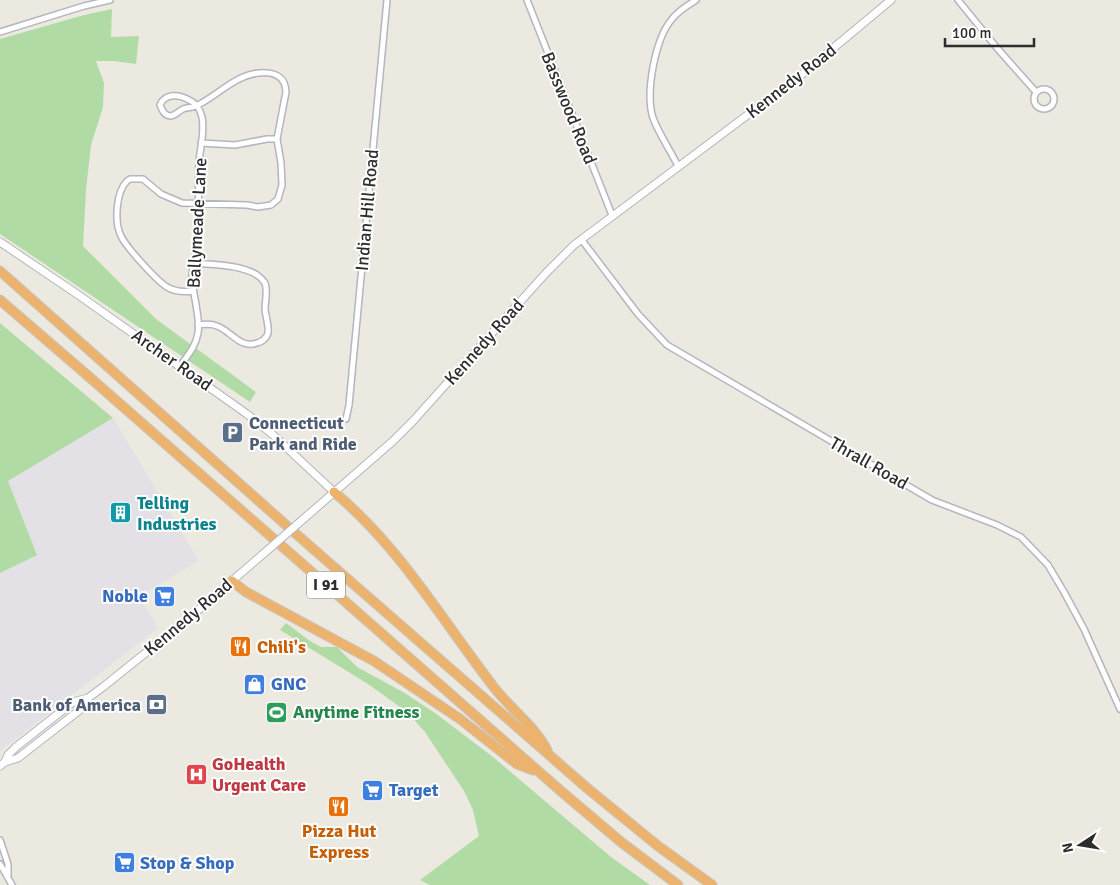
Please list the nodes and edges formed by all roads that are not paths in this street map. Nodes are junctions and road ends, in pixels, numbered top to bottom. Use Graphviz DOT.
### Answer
graph roads {
  1 [pos="110,0"];
  2 [pos="387,0"];
  3 [pos="527,0"];
  4 [pos="696,0"];
  5 [pos="891,0"];
  6 [pos="958,0"];
  7 [pos="0,32"];
  8 [pos="1036,92"];
  9 [pos="198,106"];
  10 [pos="277,139"];
  11 [pos="201,142"];
  12 [pos="678,166"];
  13 [pos="198,204"];
  14 [pos="612,215"];
  15 [pos="581,239"];
  16 [pos="0,242"];
  17 [pos="193,263"];
  18 [pos="0,271"];
  19 [pos="193,291"];
  20 [pos="0,300"];
  21 [pos="198,325"];
  22 [pos="180,366"];
  23 [pos="346,419"];
  24 [pos="334,492"];
  25 [pos="232,581"];
  26 [pos="1120,709"];
  27 [pos="551,756"];
  28 [pos="3,764"];
  29 [pos="538,771"];
  30 [pos="0,840"];
  31 [pos="0,864"];
  32 [pos="8,876"];
  33 [pos="12,885"];
  34 [pos="678,885"];
  35 [pos="712,885"];
  1 -- 7 [label="street"];
  2 -- 23 [label="street, Indian Hill Road"];
  3 -- 14 [label="street, Basswood Road"];
  4 -- 12 [label="street"];
  5 -- 12 [label="street, Kennedy Road"];
  6 -- 8 [label="street"];
  8 -- 8 [label="street"];
  9 -- 9 [label="street"];
  9 -- 10 [label="street"];
  9 -- 11 [label="street, Ballymeade Lane"];
  10 -- 11 [label="street"];
  10 -- 13 [label="street"];
  11 -- 13 [label="street, Ballymeade Lane"];
  12 -- 14 [label="street, Kennedy Road"];
  13 -- 17 [label="street, Ballymeade Lane"];
  13 -- 19 [label="street"];
  14 -- 15 [label="street, Kennedy Road"];
  15 -- 24 [label="street, Kennedy Road"];
  15 -- 26 [label="street, Thrall Road"];
  16 -- 22 [label="street, Archer Road"];
  17 -- 19 [label="street, Ballymeade Lane"];
  17 -- 21 [label="street"];
  18 -- 27 [label="highway, I 91"];
  19 -- 21 [label="street, Ballymeade Lane"];
  20 -- 29 [label="highway, I 91"];
  21 -- 22 [label="street, Ballymeade Lane"];
  22 -- 24 [label="street, Archer Road"];
  24 -- 25 [label="street, Kennedy Road, bridge"];
  24 -- 27 [label="highway"];
  25 -- 28 [label="street, Kennedy Road"];
  25 -- 29 [label="highway"];
  27 -- 35 [label="highway, I 91"];
  29 -- 34 [label="highway, I 91"];
  30 -- 32 [label="street"];
  31 -- 32 [label="street"];
  32 -- 33 [label="street"];
}
